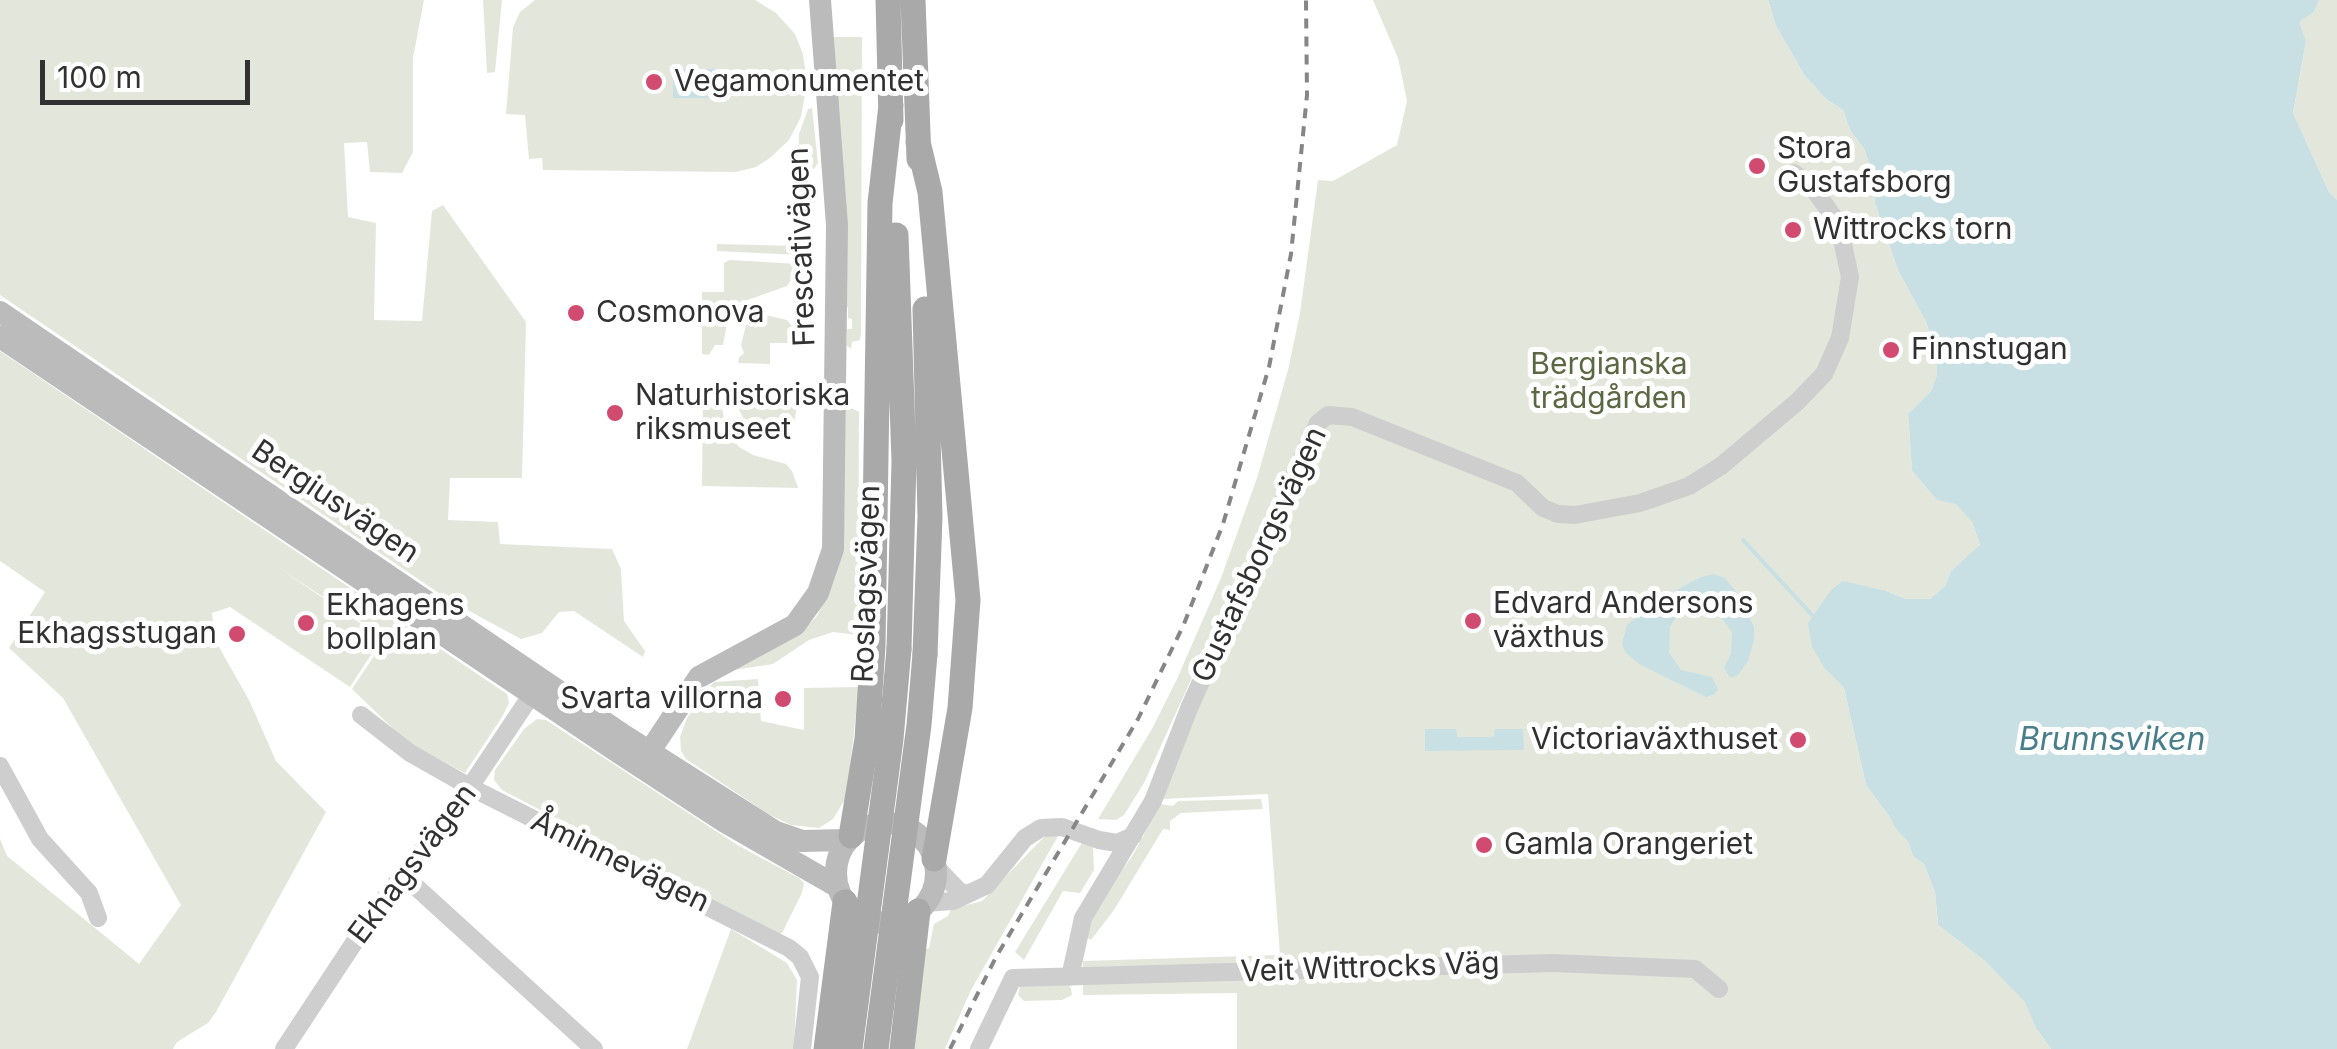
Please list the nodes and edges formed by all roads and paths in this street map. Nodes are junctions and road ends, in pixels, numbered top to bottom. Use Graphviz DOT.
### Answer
graph roads {
  1 [pos="888,0"];
  2 [pos="914,0"];
  3 [pos="813,3"];
  4 [pos="891,104"];
  5 [pos="918,142"];
  6 [pos="1794,173"];
  7 [pos="0,312"];
  8 [pos="0,337"];
  9 [pos="912,652"];
  10 [pos="537,687"];
  11 [pos="361,715"];
  12 [pos="645,759"];
  13 [pos="0,766"];
  14 [pos="470,788"];
  15 [pos="1133,836"];
  16 [pos="849,838"];
  17 [pos="1099,840"];
  18 [pos="935,862"];
  19 [pos="1114,866"];
  20 [pos="404,876"];
  21 [pos="966,894"];
  22 [pos="841,895"];
  23 [pos="922,907"];
  24 [pos="98,918"];
  25 [pos="1070,977"];
  26 [pos="1718,989"];
  27 [pos="284,1049"];
  28 [pos="594,1049"];
  29 [pos="802,1049"];
  30 [pos="826,1049"];
  31 [pos="850,1049"];
  32 [pos="876,1049"];
  33 [pos="902,1049"];
  34 [pos="979,1049"];
  1 -- 4 [label="main road, Roslagsvägen"];
  2 -- 5 [label="main road, Roslagsvägen"];
  3 -- 12 [label="street, Frescativägen"];
  4 -- 9 [label="main road, Roslagsvägen"];
  4 -- 16 [label="main road"];
  5 -- 9 [label="main road, Roslagsvägen"];
  5 -- 18 [label="main road"];
  6 -- 15 [label="street, Gustafsborgsvägen"];
  7 -- 10 [label="street, Bergiusvägen"];
  8 -- 10 [label="street, Bergiusvägen"];
  9 -- 31 [label="main road, Roslagsvägen, bridge"];
  9 -- 32 [label="main road, Roslagsvägen, bridge"];
  10 -- 12 [label="street, Bergiusvägen"];
  10 -- 14 [label="street, Ekhagsvägen"];
  11 -- 14 [label="street, Åminnevägen"];
  12 -- 16 [label="street, Bergiusvägen"];
  12 -- 22 [label="street, Bergiusvägen"];
  13 -- 24 [label="street"];
  14 -- 20 [label="street, Ekhagsvägen"];
  14 -- 29 [label="street, Åminnevägen"];
  15 -- 17 [label="street"];
  15 -- 19 [label="street, Gustafsborgsvägen"];
  16 -- 18 [label="street"];
  16 -- 22 [label="street"];
  17 -- 19 [label="street"];
  17 -- 21 [label="street"];
  18 -- 21 [label="street"];
  18 -- 23 [label="street"];
  19 -- 25 [label="street, Gustafsborgsvägen"];
  20 -- 27 [label="street, Ekhagsvägen"];
  20 -- 28 [label="street"];
  21 -- 23 [label="street"];
  22 -- 23 [label="street"];
  22 -- 30 [label="main road"];
  23 -- 33 [label="main road"];
  25 -- 26 [label="street, Veit Wittrocks Väg"];
  25 -- 34 [label="street, Veit Wittrocks Väg"];
}
